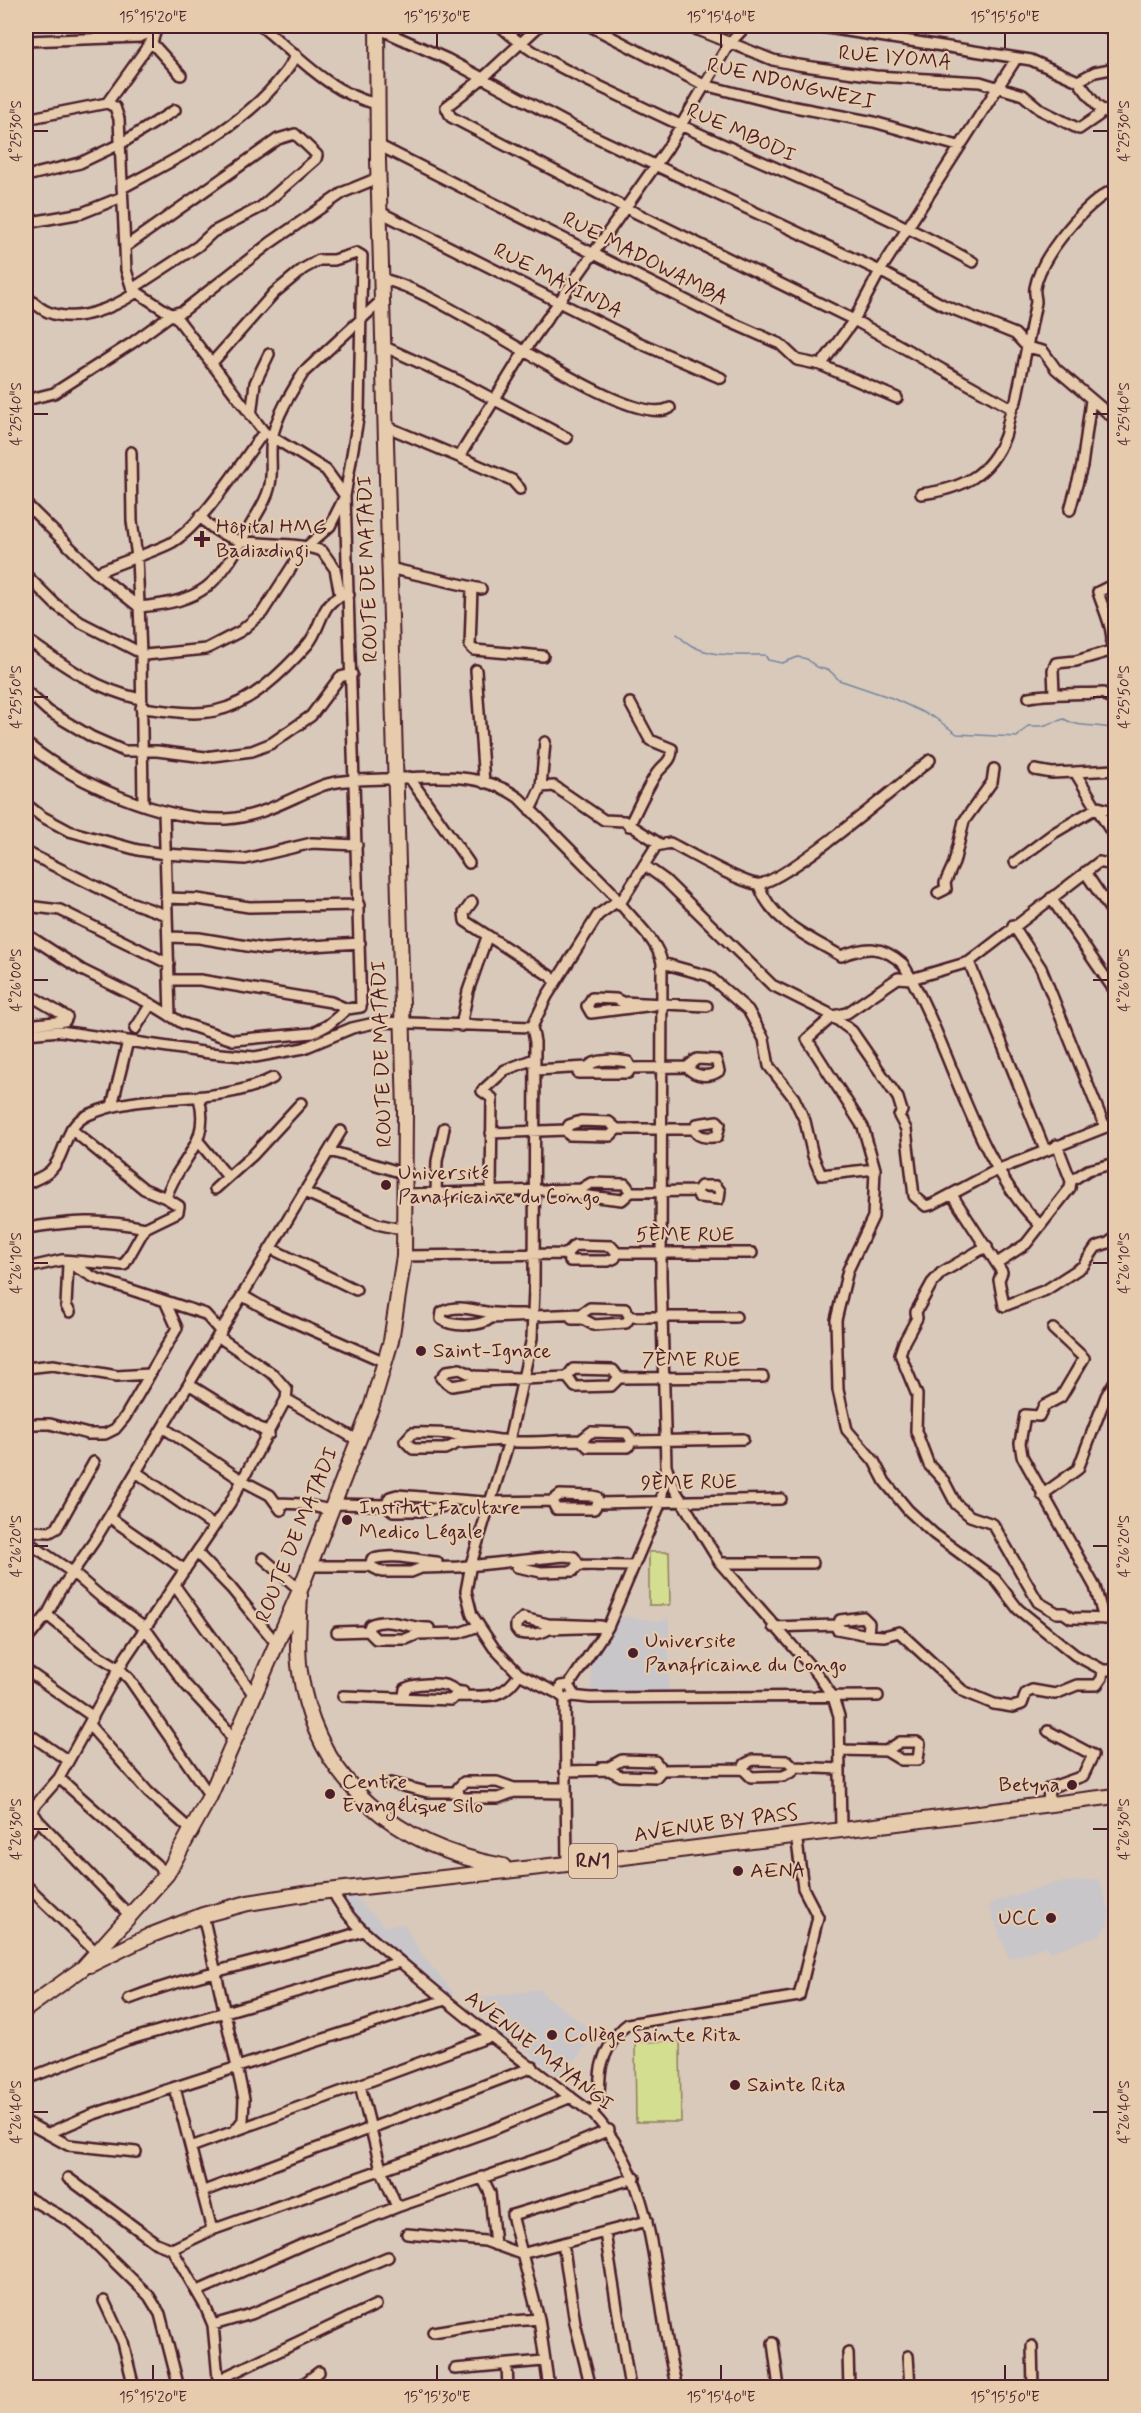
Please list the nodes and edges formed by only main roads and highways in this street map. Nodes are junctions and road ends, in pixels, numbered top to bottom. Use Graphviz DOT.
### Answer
graph roads {
  1 [pos="377,27"];
  2 [pos="300,1590"];
  3 [pos="1116,1796"];
  4 [pos="438,1849"];
  5 [pos="520,1869"];
  6 [pos="437,1878"];
  7 [pos="134,1914"];
  8 [pos="149,1936"];
  9 [pos="83,1968"];
  10 [pos="26,2009"];
  1 -- 2 [label="highway, ROUTE DE MATADI"];
  2 -- 4 [label="highway"];
  2 -- 7 [label="highway, ROUTE DE MATADI"];
  3 -- 5 [label="highway, AVENUE BY PASS / RN1"];
  4 -- 5 [label="highway"];
  4 -- 6 [label="highway"];
  5 -- 6 [label="highway, AVENUE BY PASS / RN1"];
  6 -- 8 [label="highway, AVENUE BY PASS / RN1"];
  7 -- 8 [label="highway"];
  7 -- 9 [label="highway, ROUTE DE MATADI"];
  8 -- 9 [label="highway, AVENUE BY PASS / RN1"];
  9 -- 10 [label="highway, ROUTE DE MATADI / RN1"];
}
